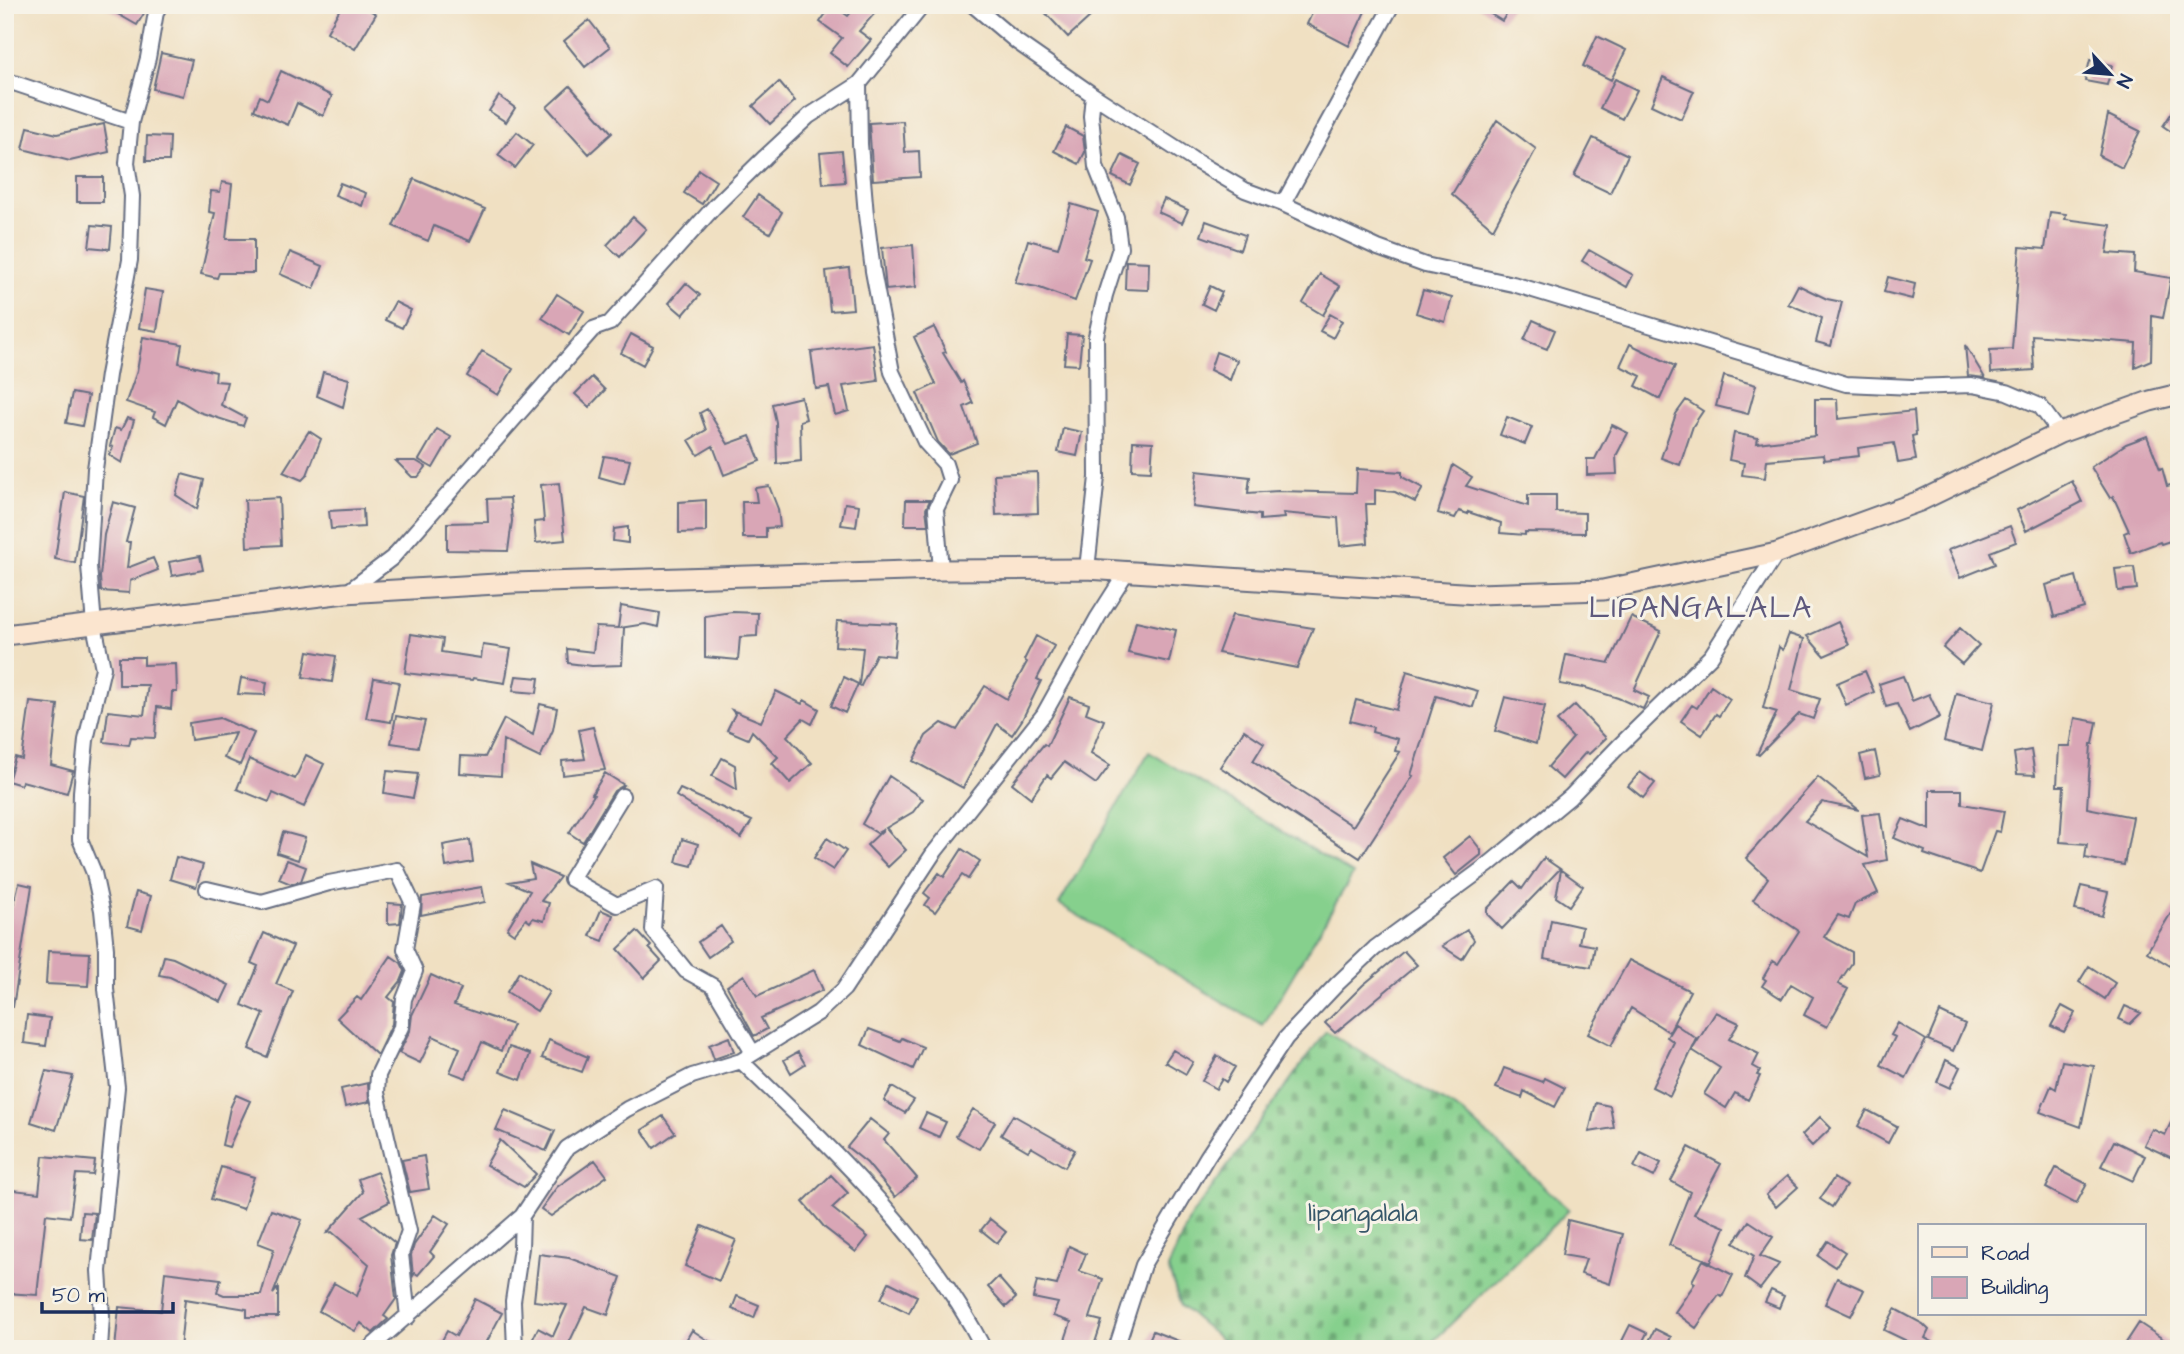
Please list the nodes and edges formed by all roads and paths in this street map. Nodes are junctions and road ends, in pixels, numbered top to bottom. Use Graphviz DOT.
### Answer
graph roads {
  1 [pos="160,5"];
  2 [pos="923,5"];
  3 [pos="973,5"];
  4 [pos="1392,5"];
  5 [pos="5,80"];
  6 [pos="859,84"];
  7 [pos="1093,95"];
  8 [pos="131,122"];
  9 [pos="1283,204"];
  10 [pos="2179,394"];
  11 [pos="2060,433"];
  12 [pos="1777,553"];
  13 [pos="1087,569"];
  14 [pos="941,570"];
  15 [pos="1126,573"];
  16 [pos="345,593"];
  17 [pos="94,625"];
  18 [pos="5,635"];
  19 [pos="622,796"];
  20 [pos="207,889"];
  21 [pos="747,1057"];
  22 [pos="522,1216"];
  23 [pos="408,1317"];
  24 [pos="100,1349"];
  25 [pos="369,1349"];
  26 [pos="515,1349"];
  27 [pos="984,1349"];
  28 [pos="1116,1349"];
  1 -- 8 [label="street"];
  2 -- 6 [label="street"];
  3 -- 7 [label="street"];
  4 -- 9 [label="street"];
  5 -- 8 [label="street"];
  6 -- 14 [label="street"];
  6 -- 16 [label="street"];
  7 -- 9 [label="street"];
  7 -- 13 [label="street"];
  8 -- 17 [label="street"];
  9 -- 11 [label="street"];
  10 -- 11 [label="main road"];
  11 -- 12 [label="main road"];
  12 -- 15 [label="main road"];
  12 -- 28 [label="street"];
  13 -- 14 [label="main road"];
  13 -- 15 [label="main road"];
  14 -- 16 [label="main road"];
  15 -- 21 [label="street"];
  16 -- 17 [label="main road"];
  17 -- 18 [label="main road"];
  17 -- 24 [label="street"];
  19 -- 21 [label="street"];
  20 -- 23 [label="street"];
  21 -- 22 [label="street"];
  21 -- 27 [label="street"];
  22 -- 23 [label="street"];
  22 -- 26 [label="street"];
  23 -- 25 [label="street"];
}
